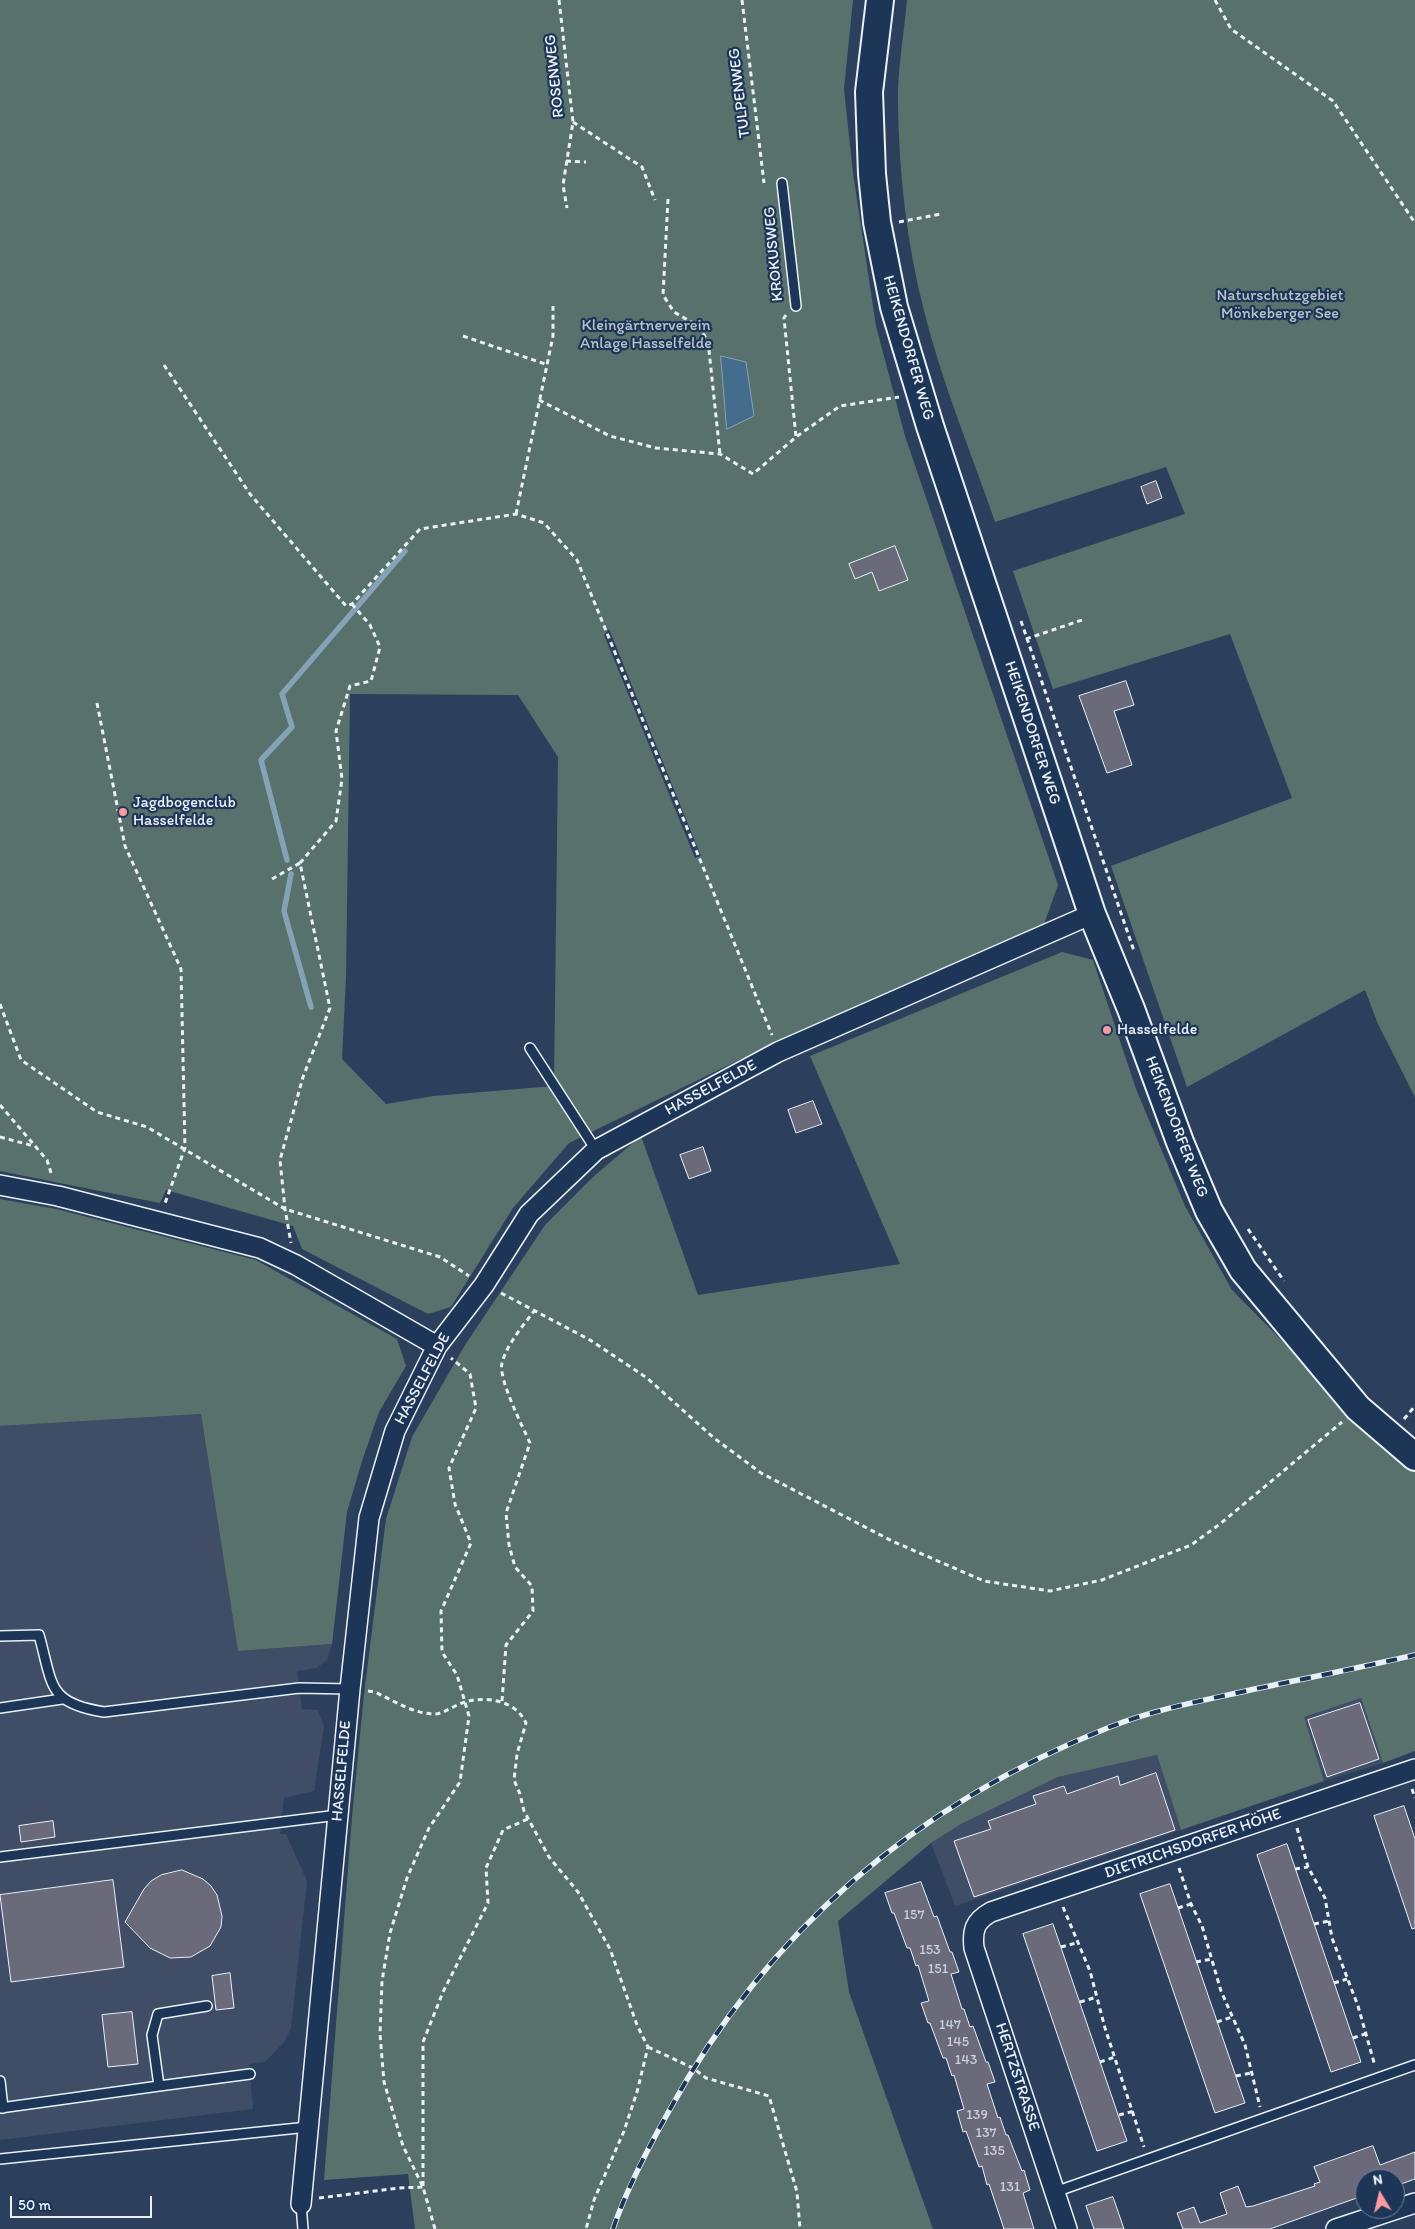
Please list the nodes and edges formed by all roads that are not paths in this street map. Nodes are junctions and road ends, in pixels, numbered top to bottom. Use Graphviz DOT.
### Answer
graph roads {
  1 [pos="880,0"];
  2 [pos="782,183"];
  3 [pos="796,306"];
  4 [pos="1092,914"];
  5 [pos="530,1048"];
  6 [pos="596,1150"];
  7 [pos="0,1185"];
  8 [pos="437,1346"];
  9 [pos="1415,1457"];
  10 [pos="0,1636"];
  11 [pos="350,1689"];
  12 [pos="62,1699"];
  13 [pos="0,1708"];
  14 [pos="1415,1769"];
  15 [pos="338,1815"];
  16 [pos="0,1857"];
  17 [pos="975,1925"];
  18 [pos="207,2006"];
  19 [pos="1415,2065"];
  20 [pos="250,2074"];
  21 [pos="0,2081"];
  22 [pos="159,2086"];
  23 [pos="2,2108"];
  24 [pos="308,2126"];
  25 [pos="0,2159"];
  26 [pos="1055,2192"];
  27 [pos="302,2202"];
  28 [pos="1415,2203"];
  29 [pos="303,2229"];
  30 [pos="1067,2229"];
  31 [pos="1336,2229"];
  1 -- 4 [label="street, HEIKENDORFER WEG"];
  2 -- 3 [label="lane, KROKUSWEG"];
  4 -- 6 [label="street, HASSELFELDE"];
  4 -- 9 [label="street, HEIKENDORFER WEG"];
  5 -- 6 [label="lane"];
  6 -- 8 [label="street, HASSELFELDE"];
  7 -- 8 [label="street"];
  8 -- 11 [label="street, HASSELFELDE"];
  10 -- 12 [label="lane"];
  11 -- 12 [label="lane"];
  11 -- 15 [label="street, HASSELFELDE"];
  12 -- 13 [label="lane"];
  14 -- 17 [label="street, DIETRICHSDORFER HÖHE"];
  15 -- 16 [label="lane"];
  15 -- 24 [label="street, HASSELFELDE"];
  17 -- 26 [label="street, HERTZSTRASSE"];
  18 -- 22 [label="lane"];
  19 -- 26 [label="lane"];
  20 -- 22 [label="lane"];
  21 -- 23 [label="lane"];
  22 -- 23 [label="lane"];
  24 -- 25 [label="lane"];
  24 -- 27 [label="street, HASSELFELDE"];
  26 -- 30 [label="street, HERTZSTRASSE"];
  27 -- 29 [label="lane"];
  28 -- 31 [label="street"];
}
